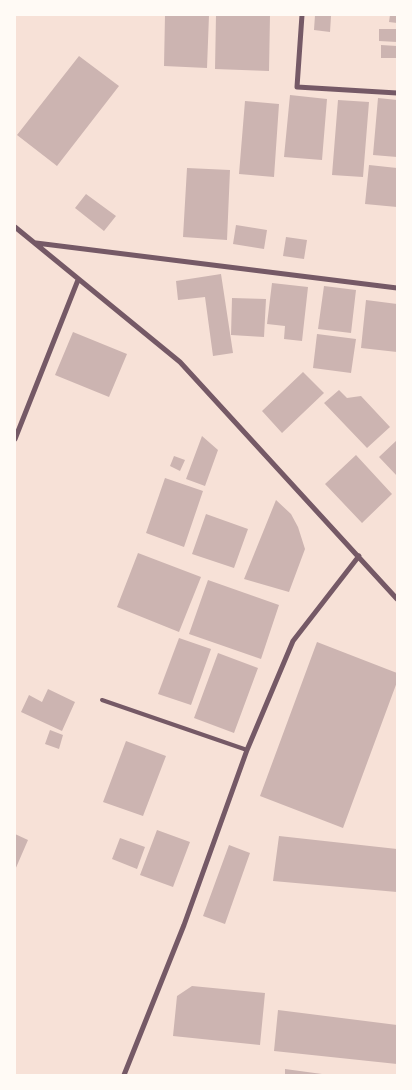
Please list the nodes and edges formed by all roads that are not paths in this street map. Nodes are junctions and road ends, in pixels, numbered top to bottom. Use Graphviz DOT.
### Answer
graph roads {
  1 [pos="302,15"];
  2 [pos="397,94"];
  3 [pos="15,227"];
  4 [pos="35,242"];
  5 [pos="78,280"];
  6 [pos="397,288"];
  7 [pos="15,439"];
  8 [pos="359,556"];
  9 [pos="397,599"];
  10 [pos="102,700"];
  11 [pos="247,750"];
  12 [pos="124,1075"];
  1 -- 2 [label="street"];
  3 -- 4 [label="street"];
  4 -- 5 [label="street"];
  4 -- 6 [label="street"];
  5 -- 7 [label="street"];
  5 -- 8 [label="street"];
  8 -- 9 [label="street"];
  8 -- 11 [label="street"];
  10 -- 11 [label="lane"];
  11 -- 12 [label="street"];
}
